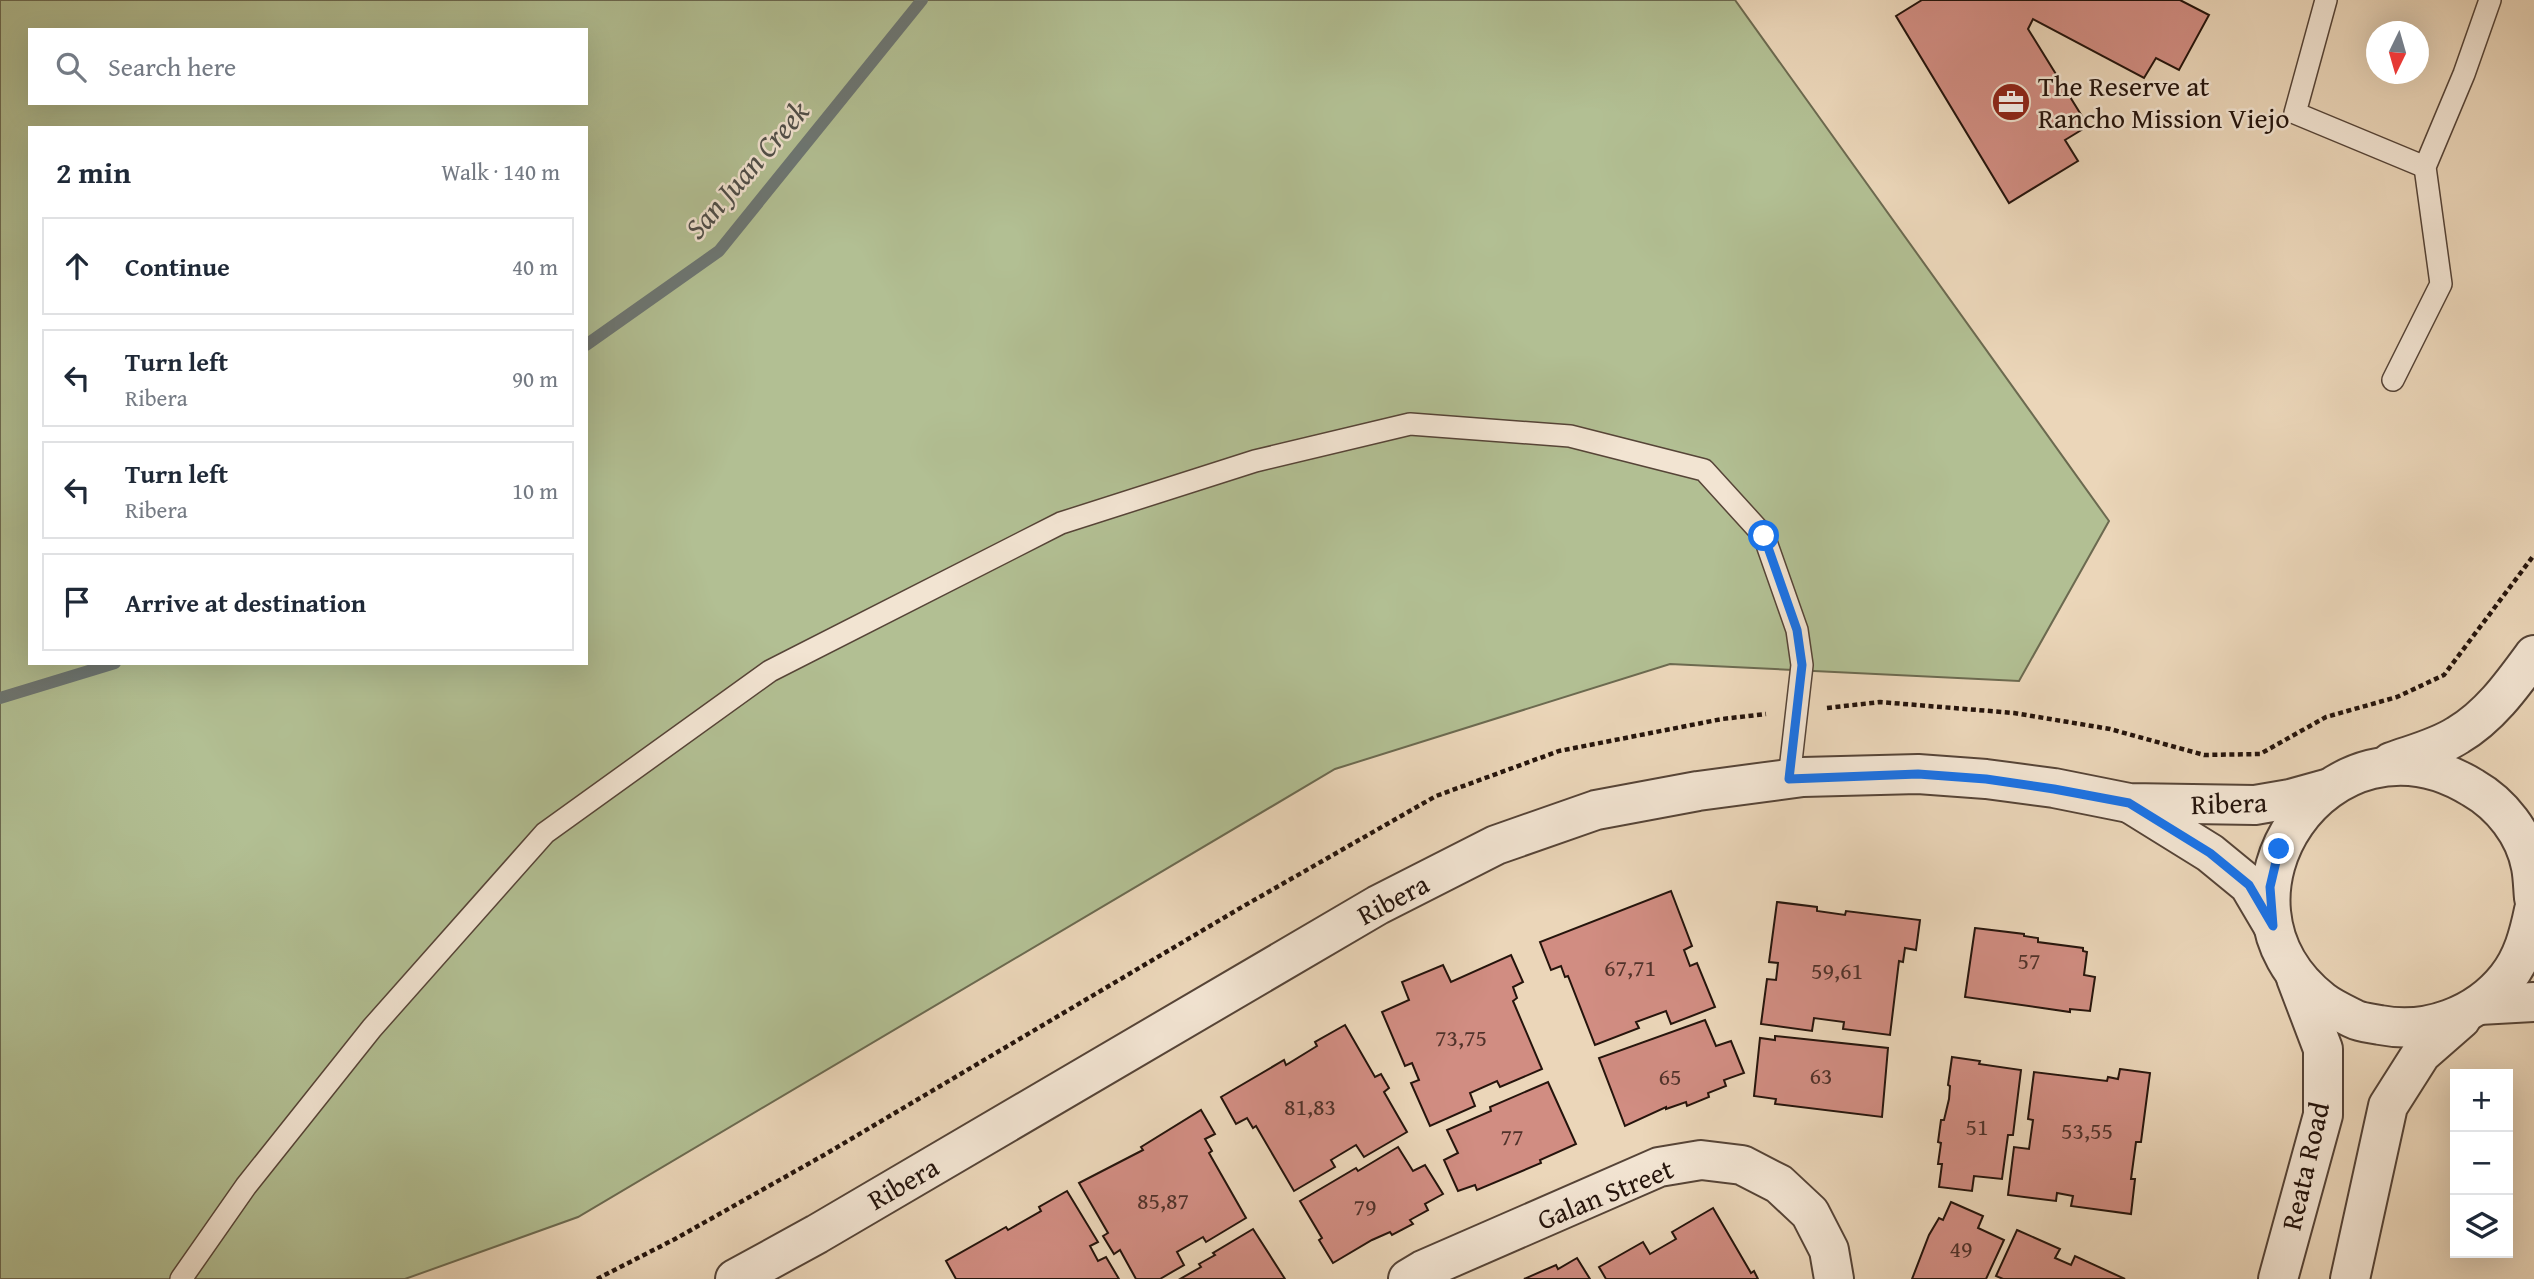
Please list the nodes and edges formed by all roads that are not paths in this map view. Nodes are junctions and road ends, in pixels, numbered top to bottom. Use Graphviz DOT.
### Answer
graph roads {
  1 [pos="2326,0"];
  2 [pos="2490,0"];
  3 [pos="2425,167"];
  4 [pos="2393,380"];
  5 [pos="2534,655"];
  6 [pos="2374,768"];
  7 [pos="1789,779"];
  8 [pos="2326,789"];
  9 [pos="2129,803"];
  10 [pos="2533,866"];
  11 [pos="2534,910"];
  12 [pos="2273,926"];
  13 [pos="2294,973"];
  14 [pos="2534,1002"];
  15 [pos="2476,1007"];
  16 [pos="181,1279"];
  17 [pos="735,1279"];
  18 [pos="1408,1279"];
  19 [pos="1834,1279"];
  20 [pos="2278,1279"];
  21 [pos="2350,1279"];
  1 -- 3 [label="lane"];
  2 -- 3 [label="lane"];
  3 -- 4 [label="lane"];
  5 -- 6 [label="street"];
  6 -- 8 [label="street, Ribera"];
  6 -- 10 [label="street, Ribera"];
  7 -- 9 [label="street, Ribera"];
  7 -- 16 [label="lane"];
  7 -- 17 [label="street, Ribera"];
  8 -- 9 [label="street, Ribera"];
  8 -- 12 [label="street, Ribera"];
  9 -- 12 [label="street, Ribera"];
  11 -- 15 [label="street, Ribera"];
  12 -- 13 [label="street, Ribera"];
  13 -- 15 [label="street, Ribera"];
  13 -- 20 [label="street, Reata Road"];
  14 -- 15 [label="street"];
  15 -- 21 [label="street"];
  18 -- 19 [label="street, Galan Street"];
}
